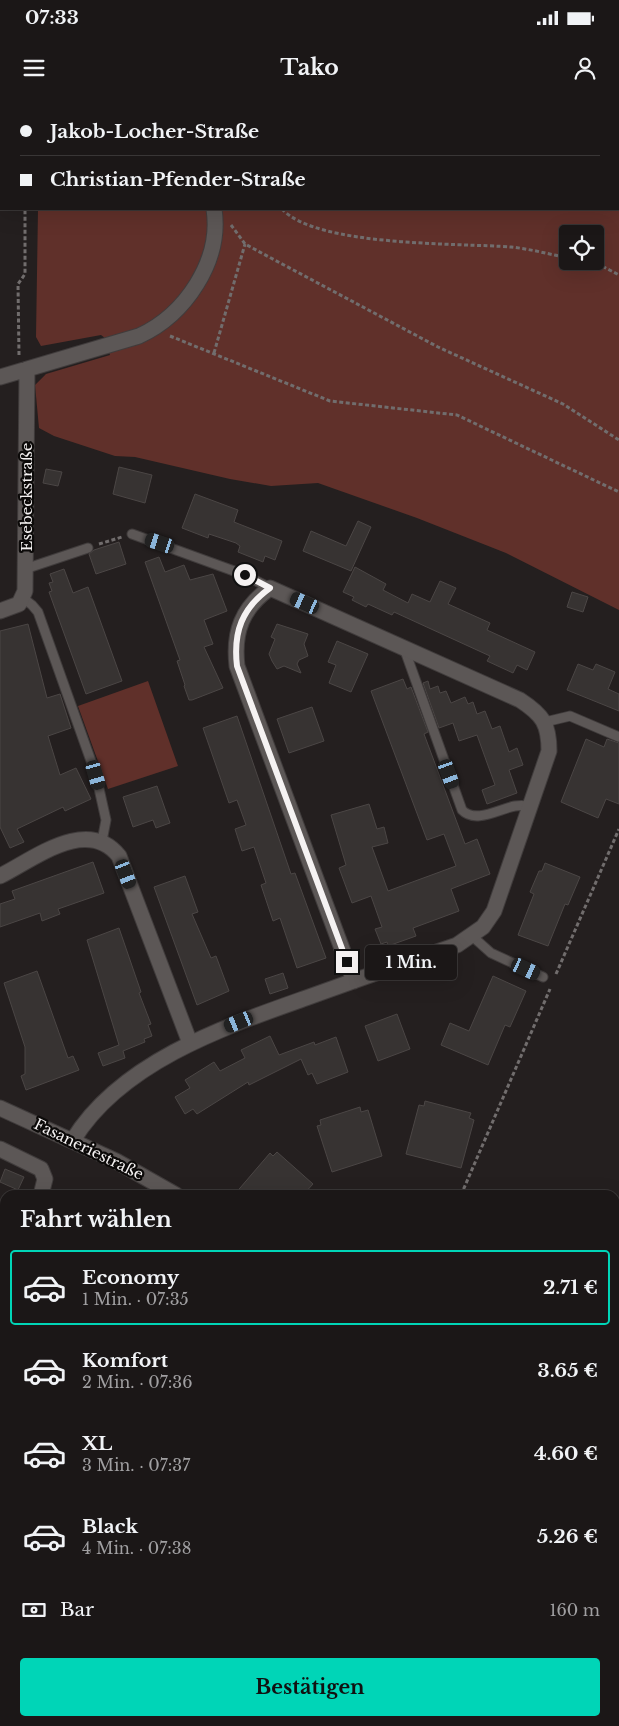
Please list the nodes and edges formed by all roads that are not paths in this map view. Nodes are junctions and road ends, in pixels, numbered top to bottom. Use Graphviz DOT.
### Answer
graph roads {
  1 [pos="214,210"];
  2 [pos="23,370"];
  3 [pos="0,377"];
  4 [pos="132,534"];
  5 [pos="88,548"];
  6 [pos="26,569"];
  7 [pos="270,588"];
  8 [pos="22,598"];
  9 [pos="0,612"];
  10 [pos="404,648"];
  11 [pos="545,722"];
  12 [pos="619,737"];
  13 [pos="532,806"];
  14 [pos="102,841"];
  15 [pos="0,876"];
  16 [pos="472,936"];
  17 [pos="543,977"];
  18 [pos="354,981"];
  19 [pos="190,1042"];
  20 [pos="0,1108"];
  21 [pos="73,1140"];
  22 [pos="0,1149"];
  23 [pos="42,1190"];
  24 [pos="168,1190"];
  1 -- 2 [label="street"];
  2 -- 3 [label="street"];
  2 -- 6 [label="street, Esebeckstraße"];
  4 -- 7 [label="lane"];
  5 -- 6 [label="lane"];
  6 -- 8 [label="street, Esebeckstraße"];
  7 -- 10 [label="street"];
  7 -- 18 [label="street"];
  8 -- 9 [label="street"];
  8 -- 14 [label="lane"];
  10 -- 11 [label="street"];
  10 -- 13 [label="lane"];
  11 -- 12 [label="lane"];
  11 -- 13 [label="street"];
  13 -- 16 [label="street"];
  14 -- 15 [label="street"];
  14 -- 19 [label="street"];
  16 -- 17 [label="lane"];
  16 -- 18 [label="street"];
  18 -- 19 [label="street"];
  19 -- 21 [label="street"];
  20 -- 21 [label="street, Fasaneriestraße"];
  21 -- 24 [label="street, Fasaneriestraße"];
  22 -- 23 [label="street"];
}
